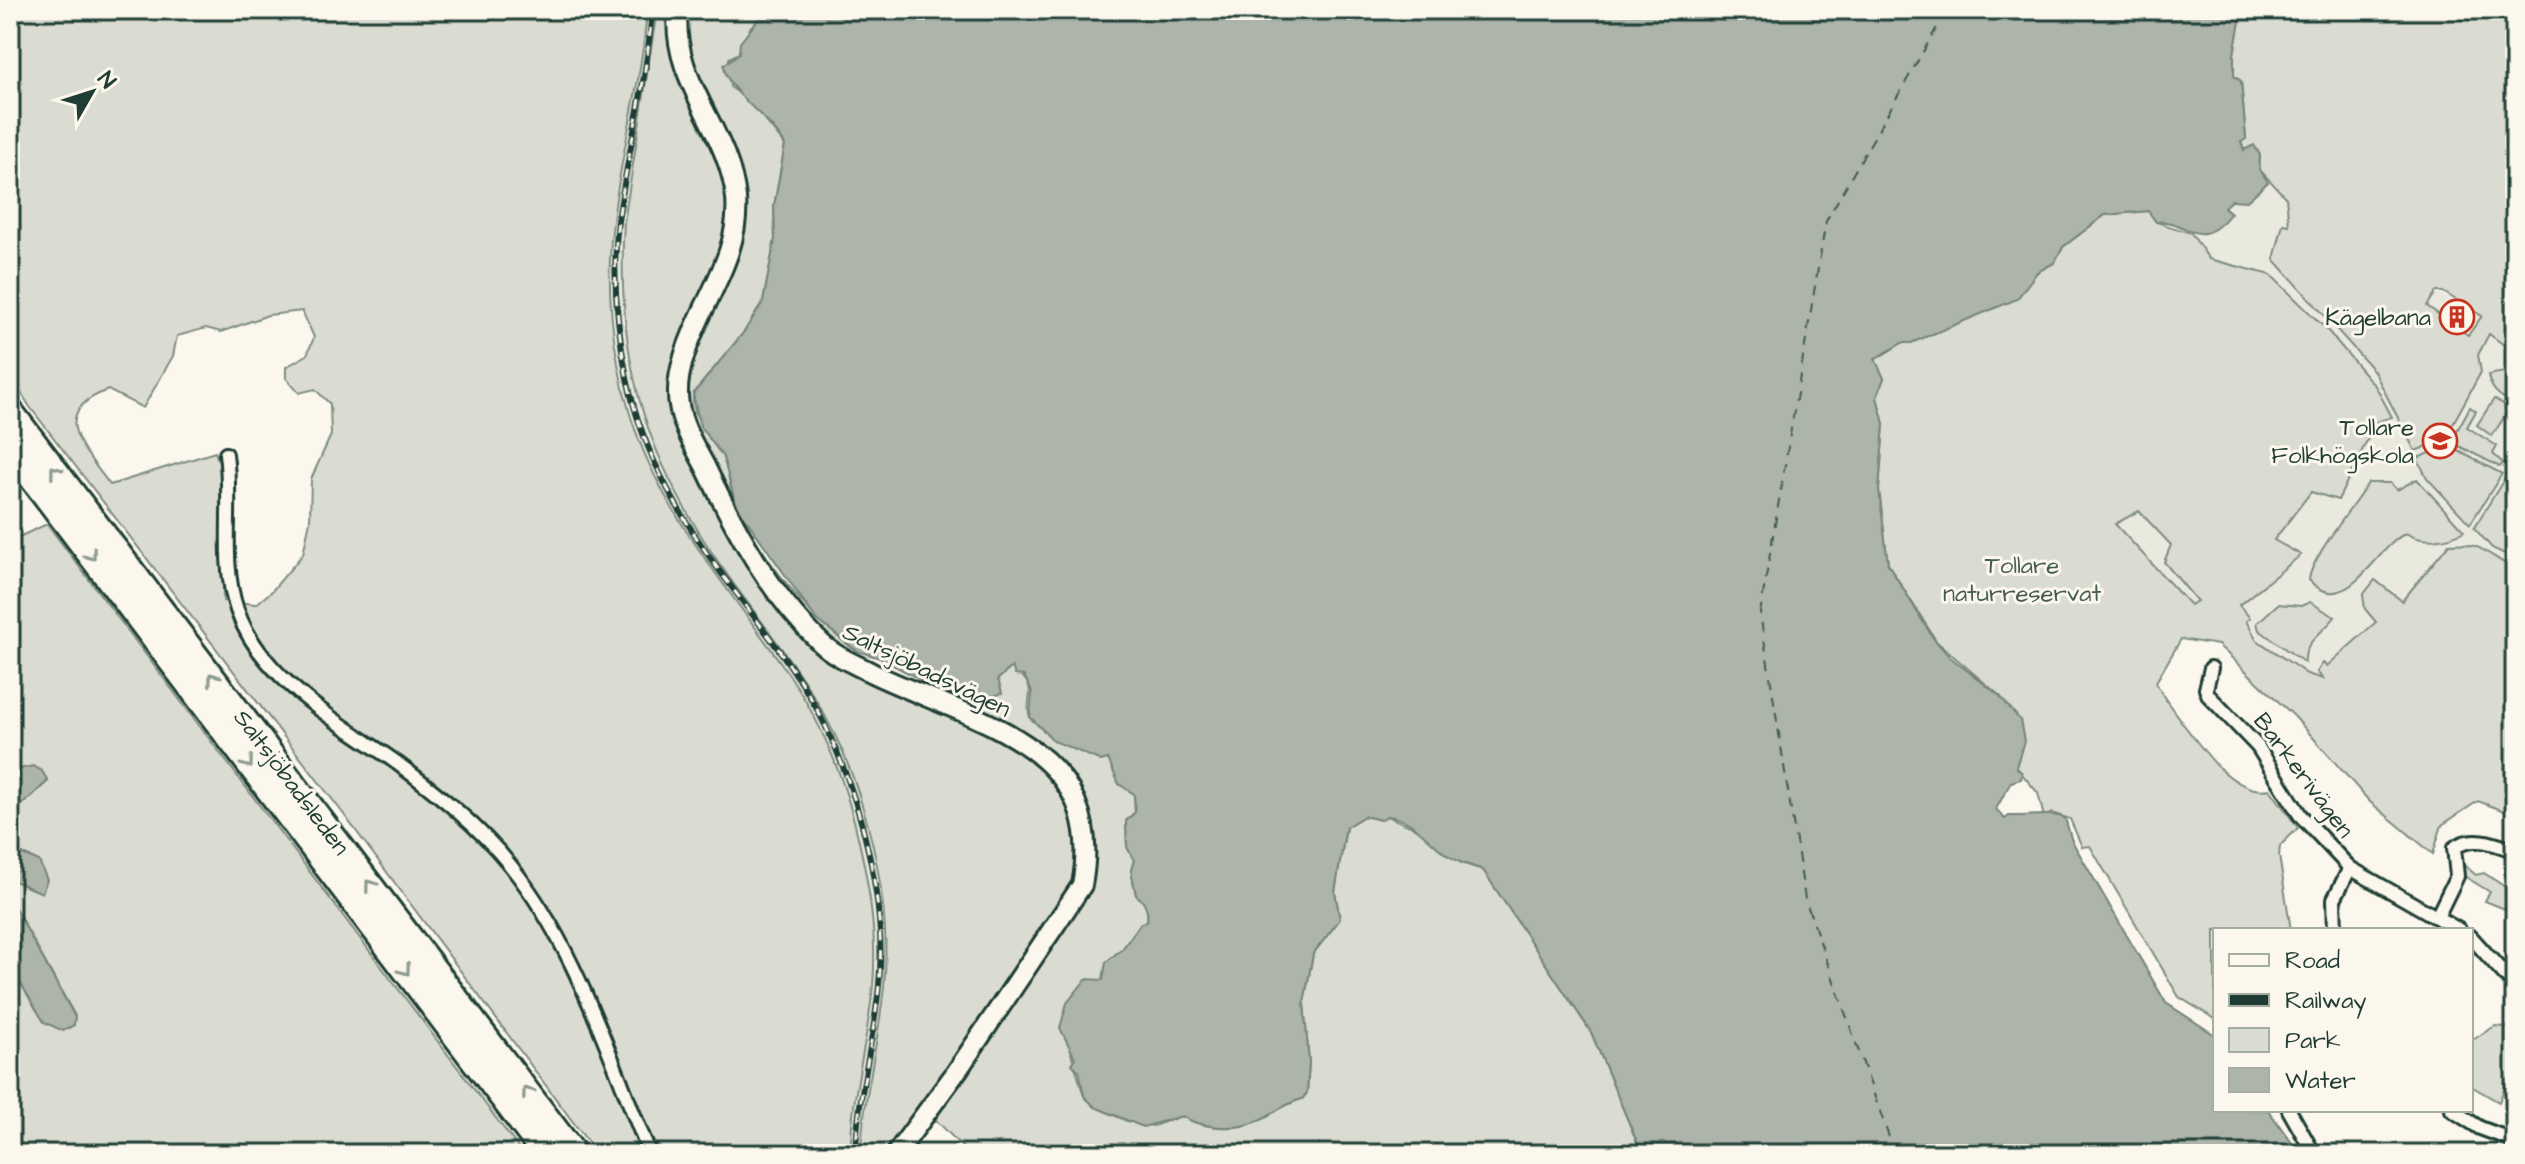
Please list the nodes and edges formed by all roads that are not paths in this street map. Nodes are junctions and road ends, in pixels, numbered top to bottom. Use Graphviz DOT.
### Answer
graph roads {
  1 [pos="678,10"];
  2 [pos="10,411"];
  3 [pos="10,449"];
  4 [pos="226,454"];
  5 [pos="2211,668"];
  6 [pos="2515,851"];
  7 [pos="2350,868"];
  8 [pos="2437,917"];
  9 [pos="2335,928"];
  10 [pos="2456,928"];
  11 [pos="2473,939"];
  12 [pos="2515,986"];
  13 [pos="2290,1112"];
  14 [pos="2455,1112"];
  15 [pos="2515,1141"];
  16 [pos="545,1154"];
  17 [pos="574,1154"];
  18 [pos="650,1154"];
  19 [pos="896,1154"];
  20 [pos="2314,1154"];
  1 -- 19 [label="street, Saltsjöbadsvägen"];
  17 -- 2 [label="highway, Saltsjöbadsleden, one-way"];
  3 -- 16 [label="highway, Saltsjöbadsleden, one-way"];
  4 -- 18 [label="street"];
  5 -- 7 [label="street, Barkerivägen"];
  6 -- 8 [label="street"];
  7 -- 8 [label="street, Barkerivägen"];
  7 -- 9 [label="street"];
  8 -- 10 [label="street, Barkerivägen"];
  11 -- 12 [label="street"];
  13 -- 20 [label="street"];
  14 -- 15 [label="street"];
}
